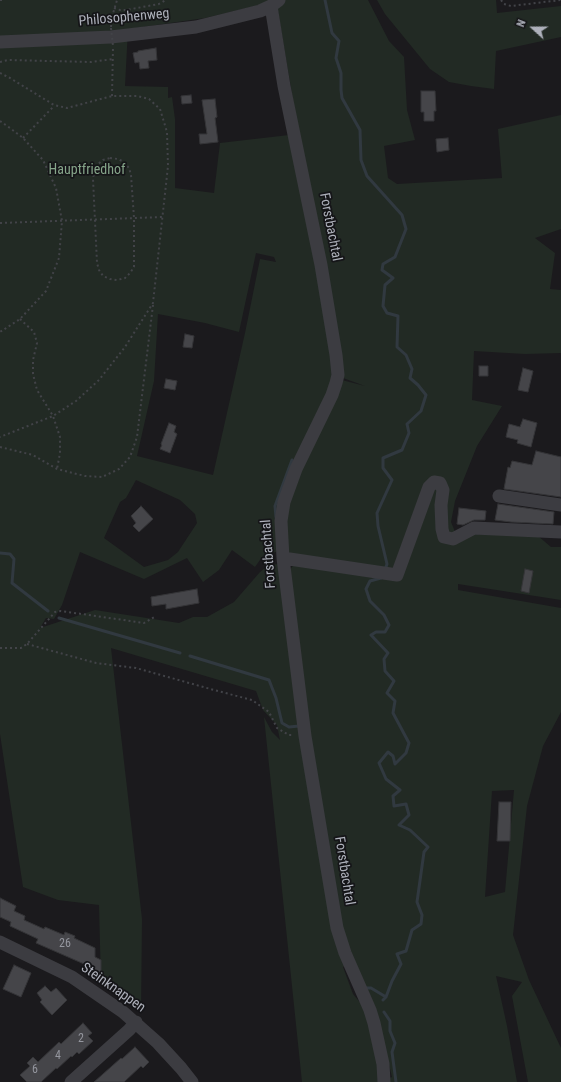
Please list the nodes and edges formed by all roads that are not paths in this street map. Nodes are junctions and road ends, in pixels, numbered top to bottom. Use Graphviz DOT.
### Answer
graph roads {
  1 [pos="275,3"];
  2 [pos="0,42"];
  3 [pos="499,496"];
  4 [pos="561,505"];
  5 [pos="561,532"];
  6 [pos="283,558"];
  7 [pos="0,942"];
  8 [pos="136,1022"];
  9 [pos="71,1082"];
  10 [pos="192,1082"];
  11 [pos="384,1082"];
  1 -- 2 [label="street, Philosophenweg"];
  1 -- 6 [label="street, Forstbachtal"];
  3 -- 4 [label="street"];
  5 -- 6 [label="street"];
  6 -- 11 [label="street, Forstbachtal"];
  7 -- 8 [label="street, Steinknappen"];
  8 -- 9 [label="street"];
  8 -- 10 [label="street, Steinknappen"];
}
